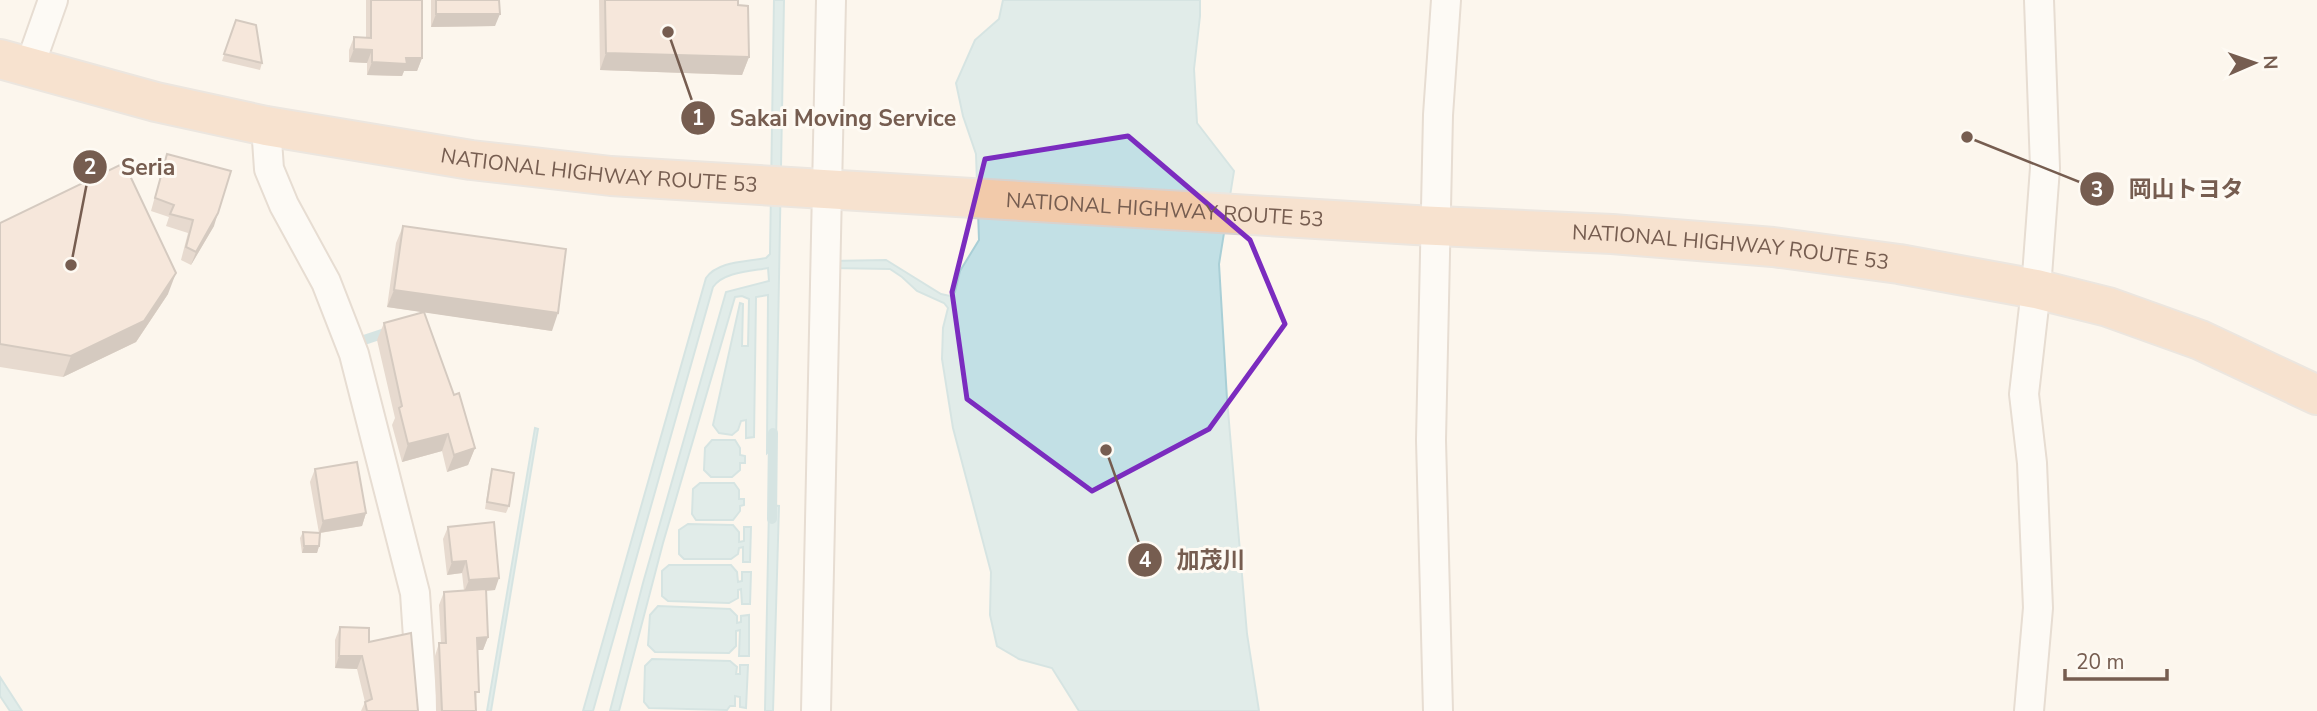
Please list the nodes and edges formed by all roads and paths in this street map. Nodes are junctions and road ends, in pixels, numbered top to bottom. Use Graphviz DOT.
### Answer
graph roads {
  1 [pos="53,0"];
  2 [pos="831,0"];
  3 [pos="1447,0"];
  4 [pos="2039,0"];
  5 [pos="14,64"];
  6 [pos="265,127"];
  7 [pos="834,189"];
  8 [pos="1426,225"];
  9 [pos="2036,289"];
  10 [pos="2317,395"];
  11 [pos="423,711"];
  12 [pos="816,711"];
  13 [pos="1438,711"];
  14 [pos="2029,711"];
  1 -- 5 [label="street"];
  2 -- 7 [label="street"];
  3 -- 8 [label="street"];
  4 -- 9 [label="street"];
  5 -- 6 [label="highway, NATIONAL HIGHWAY ROUTE 53"];
  6 -- 7 [label="highway, NATIONAL HIGHWAY ROUTE 53"];
  6 -- 11 [label="street"];
  7 -- 8 [label="highway, NATIONAL HIGHWAY ROUTE 53"];
  7 -- 12 [label="street"];
  8 -- 9 [label="highway, NATIONAL HIGHWAY ROUTE 53"];
  8 -- 13 [label="street"];
  9 -- 10 [label="highway, NATIONAL HIGHWAY ROUTE 53"];
  9 -- 14 [label="street"];
}
